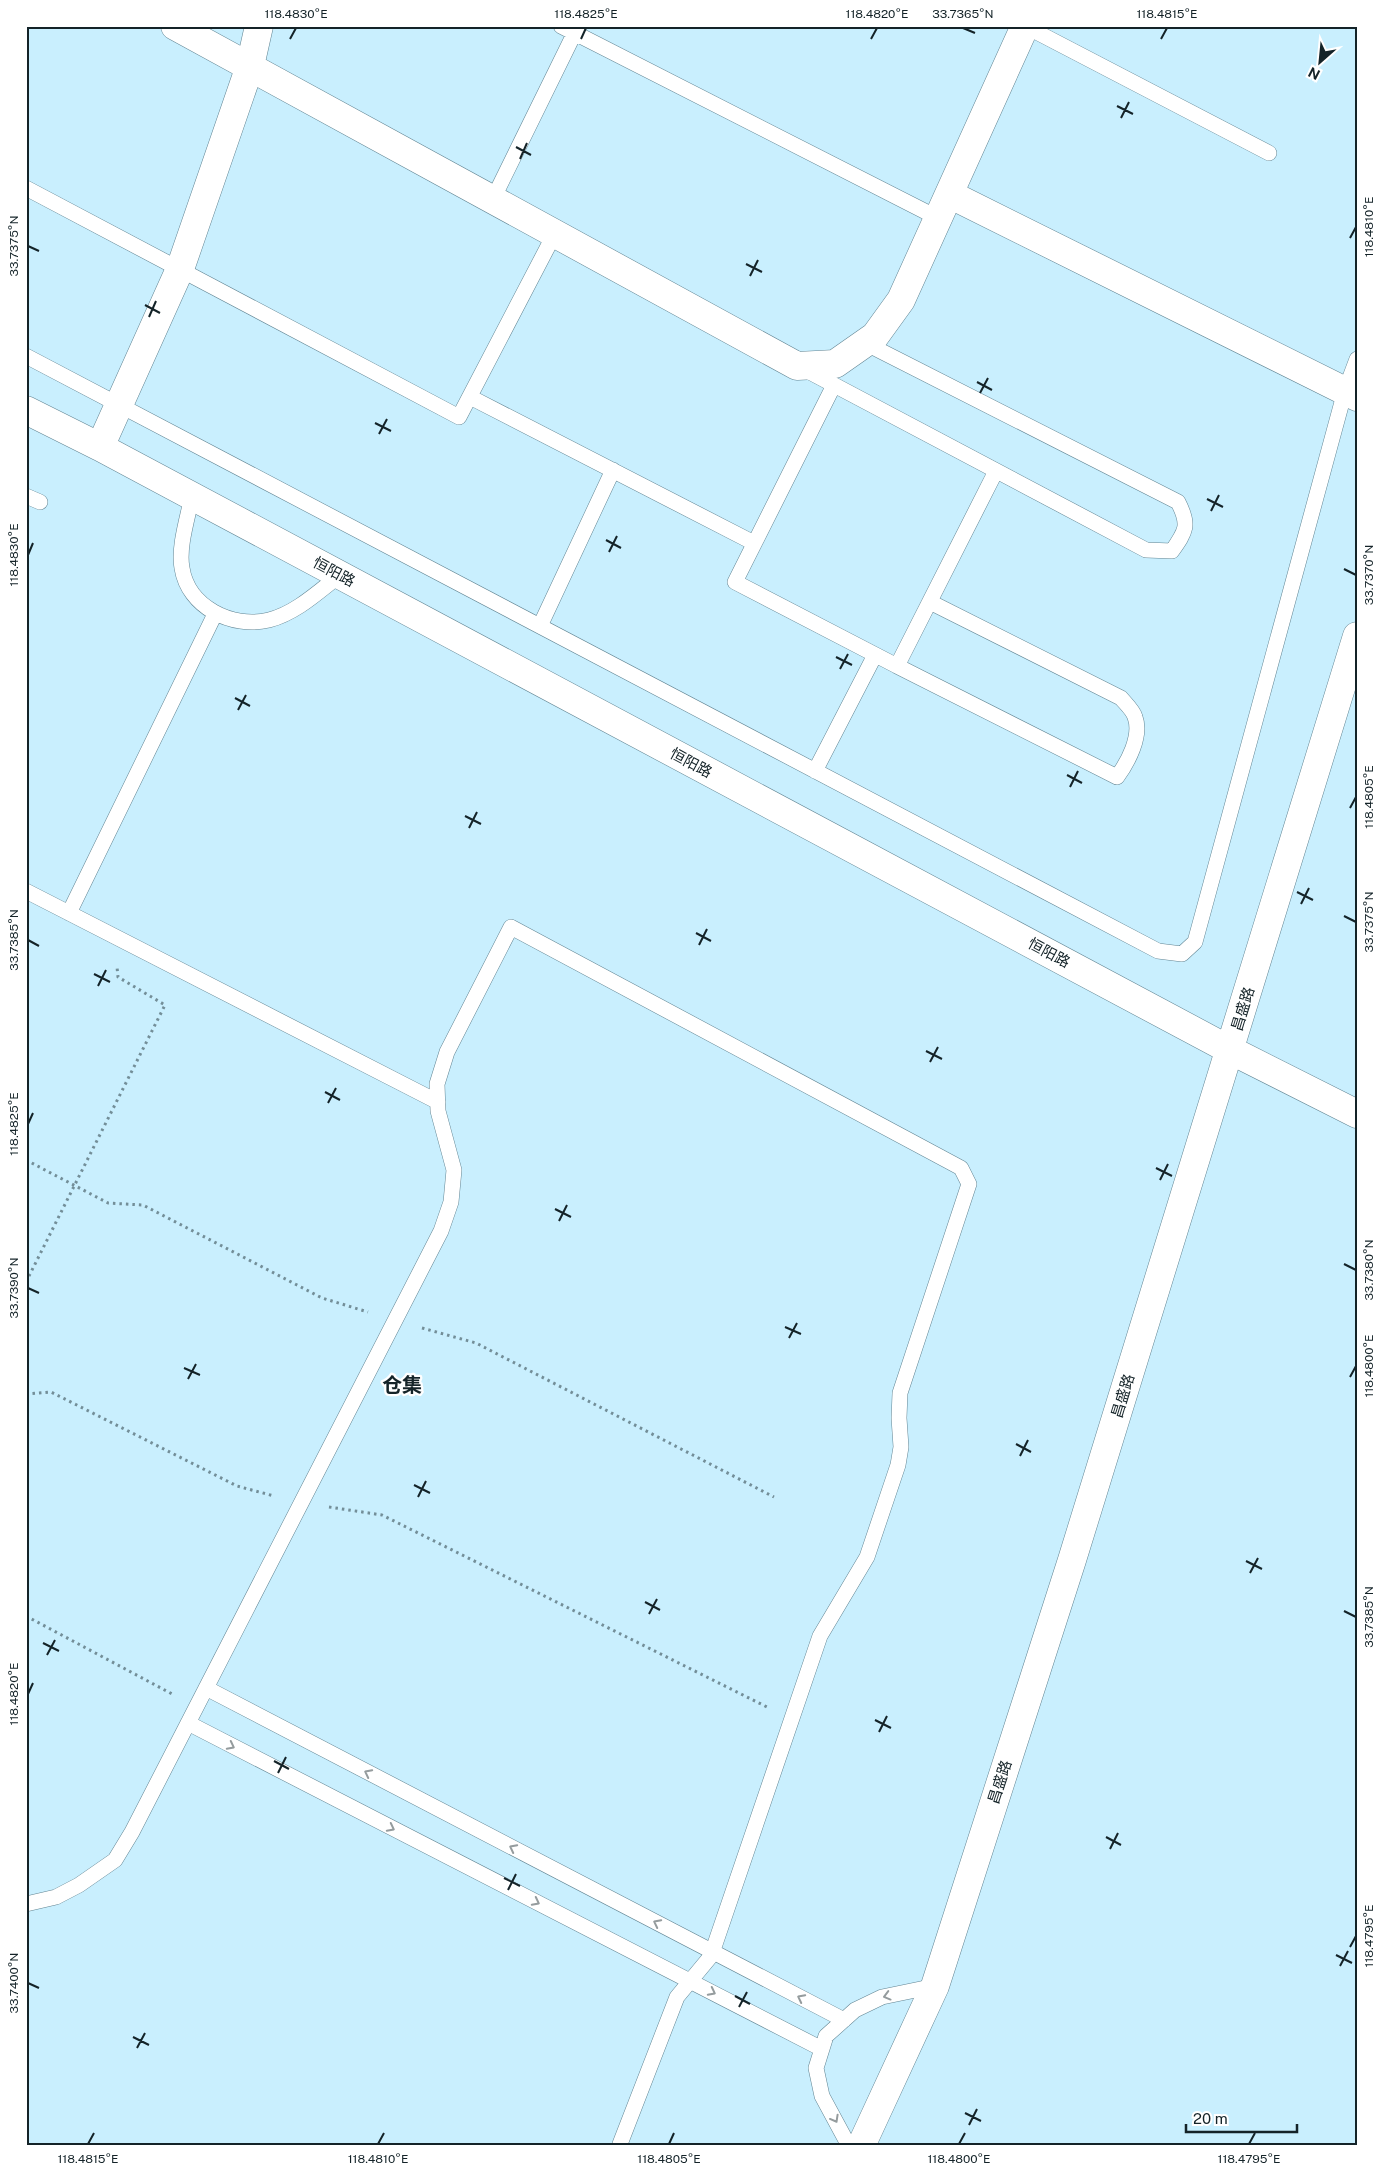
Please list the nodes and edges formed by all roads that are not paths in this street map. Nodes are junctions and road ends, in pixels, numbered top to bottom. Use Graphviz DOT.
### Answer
graph roads {
  1 [pos="175,26"];
  2 [pos="259,26"];
  3 [pos="1025,26"];
  4 [pos="571,28"];
  5 [pos="250,66"];
  6 [pos="1269,153"];
  7 [pos="26,188"];
  8 [pos="949,194"];
  9 [pos="493,199"];
  10 [pos="938,218"];
  11 [pos="555,233"];
  12 [pos="180,269"];
  13 [pos="865,343"];
  14 [pos="26,356"];
  15 [pos="1357,359"];
  16 [pos="797,366"];
  17 [pos="834,385"];
  18 [pos="1351,394"];
  19 [pos="470,397"];
  20 [pos="119,405"];
  21 [pos="26,410"];
  22 [pos="100,447"];
  23 [pos="613,470"];
  24 [pos="996,471"];
  25 [pos="192,496"];
  26 [pos="754,543"];
  27 [pos="340,576"];
  28 [pos="930,602"];
  29 [pos="215,614"];
  30 [pos="540,626"];
  31 [pos="1357,636"];
  32 [pos="875,654"];
  33 [pos="897,666"];
  34 [pos="816,771"];
  35 [pos="26,891"];
  36 [pos="68,913"];
  37 [pos="1230,1050"];
  38 [pos="438,1102"];
  39 [pos="1357,1114"];
  40 [pos="206,1688"];
  41 [pos="188,1723"];
  42 [pos="26,1904"];
  43 [pos="712,1952"];
  44 [pos="690,1981"];
  45 [pos="935,1986"];
  46 [pos="844,2020"];
  47 [pos="822,2049"];
  48 [pos="620,2144"];
  49 [pos="849,2146"];
  50 [pos="861,2146"];
  1 -- 5 [label="street"];
  2 -- 5 [label="street"];
  3 -- 6 [label="lane"];
  3 -- 8 [label="street"];
  4 -- 9 [label="lane"];
  4 -- 10 [label="lane"];
  5 -- 9 [label="street"];
  5 -- 12 [label="street"];
  7 -- 12 [label="lane"];
  8 -- 10 [label="street"];
  8 -- 18 [label="street"];
  9 -- 11 [label="street"];
  10 -- 13 [label="street"];
  11 -- 16 [label="street"];
  11 -- 19 [label="lane"];
  12 -- 19 [label="lane"];
  12 -- 20 [label="street"];
  13 -- 16 [label="street"];
  13 -- 24 [label="lane"];
  14 -- 20 [label="lane"];
  15 -- 18 [label="lane"];
  16 -- 17 [label="lane"];
  17 -- 24 [label="lane"];
  17 -- 26 [label="lane"];
  18 -- 34 [label="lane"];
  19 -- 23 [label="lane"];
  20 -- 22 [label="street"];
  20 -- 30 [label="lane"];
  21 -- 22 [label="street, 恒阳路"];
  22 -- 25 [label="street, 恒阳路"];
  23 -- 26 [label="lane"];
  23 -- 30 [label="lane"];
  24 -- 28 [label="lane"];
  25 -- 27 [label="street, 恒阳路"];
  25 -- 29 [label="lane"];
  26 -- 32 [label="lane"];
  27 -- 29 [label="lane"];
  27 -- 37 [label="street, 恒阳路"];
  28 -- 33 [label="lane"];
  28 -- 33 [label="lane"];
  29 -- 36 [label="lane"];
  30 -- 34 [label="lane"];
  31 -- 37 [label="street, 昌盛路"];
  32 -- 33 [label="lane"];
  32 -- 34 [label="lane"];
  35 -- 36 [label="lane"];
  36 -- 38 [label="lane"];
  37 -- 39 [label="street, 恒阳路"];
  37 -- 45 [label="street, 昌盛路"];
  38 -- 40 [label="lane"];
  38 -- 43 [label="lane"];
  40 -- 41 [label="lane"];
  43 -- 40 [label="lane, one-way"];
  41 -- 42 [label="lane"];
  41 -- 44 [label="lane, one-way"];
  43 -- 44 [label="lane"];
  46 -- 43 [label="lane, one-way"];
  44 -- 47 [label="lane, one-way"];
  44 -- 48 [label="lane"];
  45 -- 46 [label="lane, one-way"];
  45 -- 50 [label="street, 昌盛路"];
  46 -- 47 [label="lane"];
  47 -- 49 [label="lane, one-way"];
}
